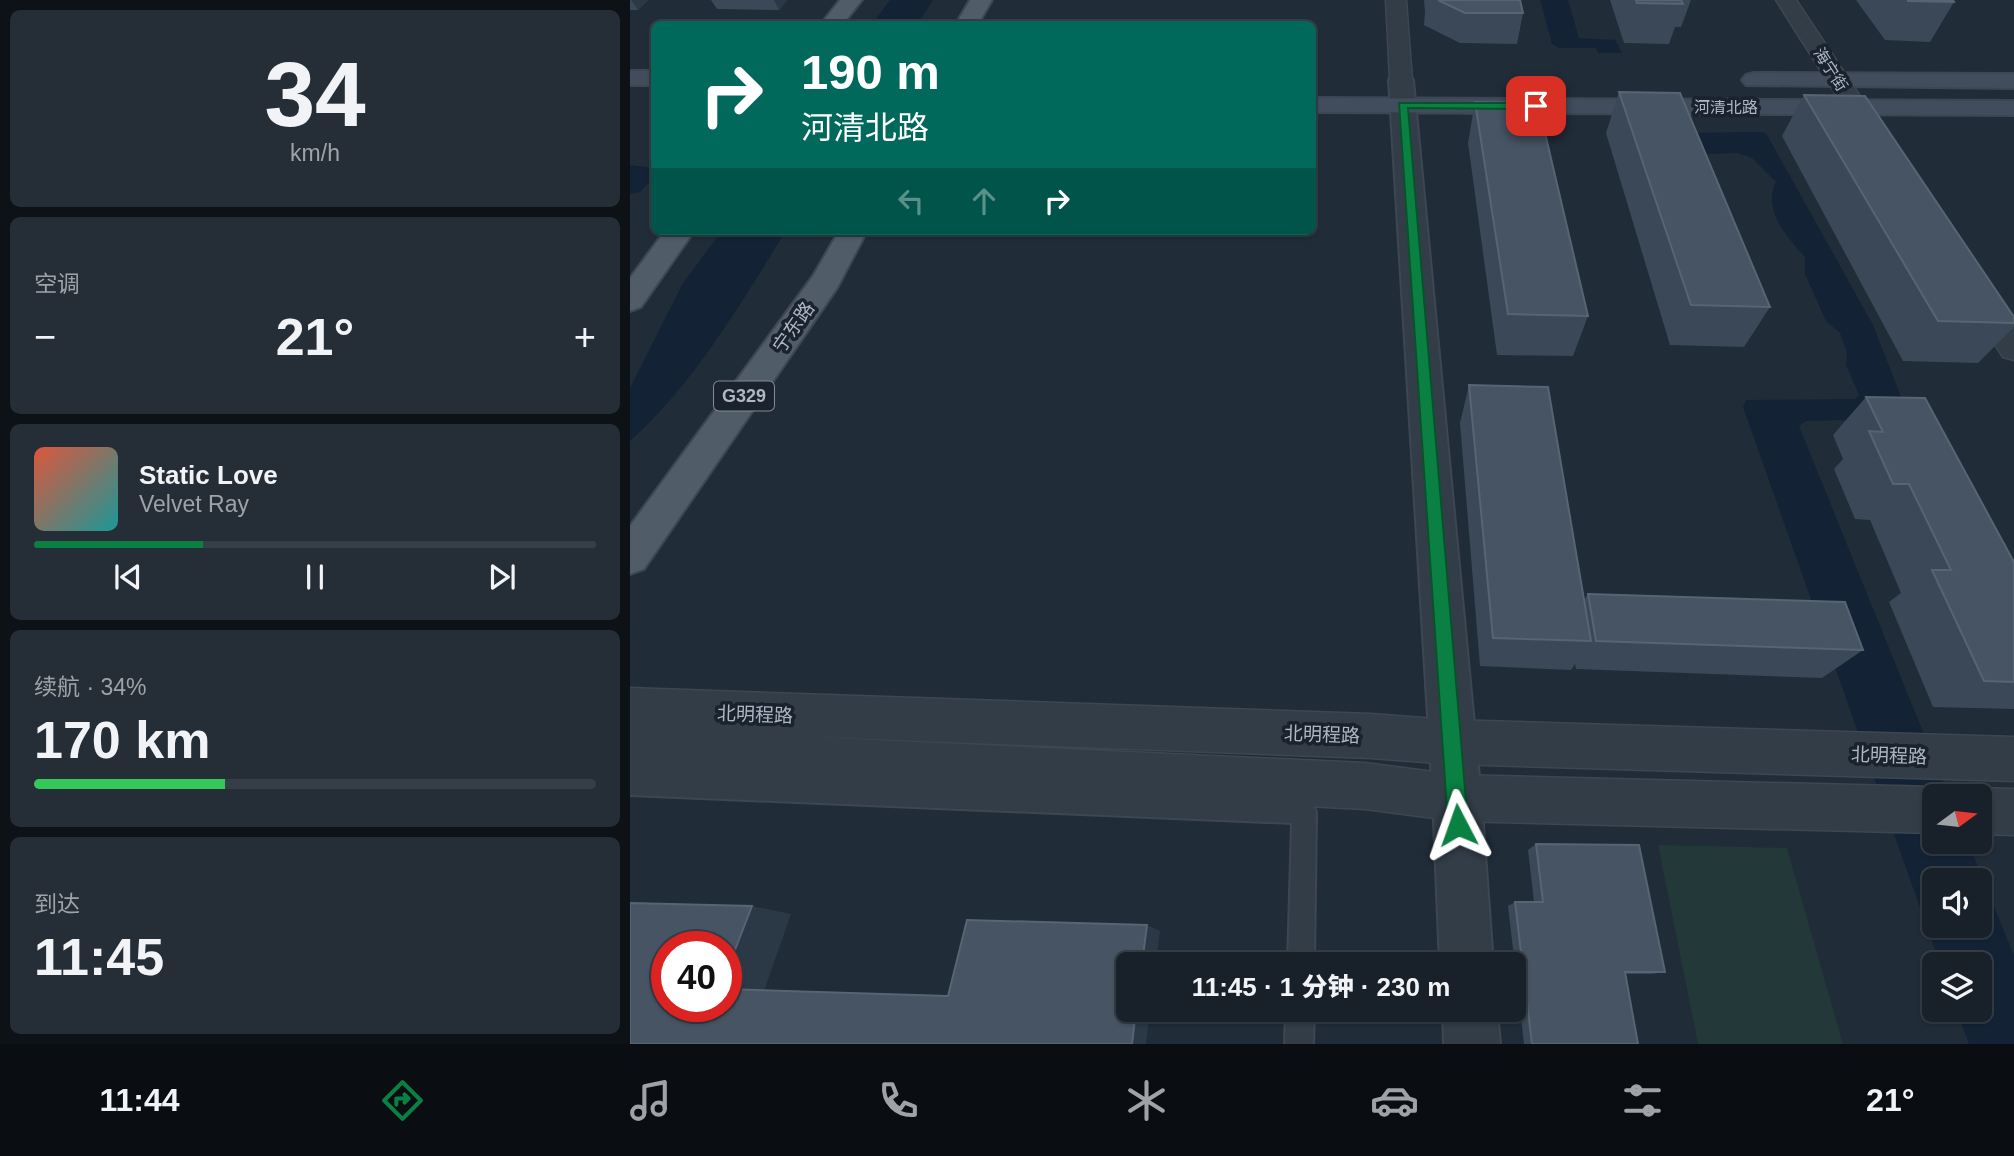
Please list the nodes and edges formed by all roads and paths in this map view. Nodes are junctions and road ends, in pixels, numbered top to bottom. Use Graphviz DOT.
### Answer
graph roads {
  1 [pos="851,0"];
  2 [pos="981,0"];
  3 [pos="1396,0"];
  4 [pos="1786,0"];
  5 [pos="834,21"];
  6 [pos="969,21"];
  7 [pos="630,78"];
  8 [pos="651,78"];
  9 [pos="1728,80"];
  10 [pos="1838,80"];
  11 [pos="2014,81"];
  12 [pos="1402,86"];
  13 [pos="1316,104"];
  14 [pos="1856,108"];
  15 [pos="2014,108"];
  16 [pos="1886,153"];
  17 [pos="677,235"];
  18 [pos="851,235"];
  19 [pos="1967,279"];
  20 [pos="630,300"];
  21 [pos="2014,349"];
  22 [pos="630,557"];
  23 [pos="630,709"];
  24 [pos="1450,742"];
  25 [pos="630,750"];
  26 [pos="2014,759"];
  27 [pos="630,783"];
  28 [pos="1457,798"];
  29 [pos="1922,810"];
  30 [pos="1992,811"];
  31 [pos="2014,812"];
  32 [pos="1301,952"];
  33 [pos="1466,952"];
  34 [pos="1300,1022"];
  35 [pos="1470,1022"];
  36 [pos="1299,1044"];
  37 [pos="1472,1044"];
  1 -- 5 [label="main road"];
  2 -- 6 [label="main road"];
  3 -- 12 [label="street"];
  4 -- 10 [label="street, 海宁街"];
  7 -- 8 [label="main road"];
  9 -- 10 [label="main road, 河清北路"];
  10 -- 11 [label="main road, 河清北路"];
  10 -- 14 [label="street, 海宁街"];
  12 -- 13 [label="main road, 河清北路"];
  12 -- 14 [label="main road, 河清北路"];
  12 -- 24 [label="street"];
  14 -- 15 [label="main road, 河清北路"];
  14 -- 16 [label="street, 海宁街"];
  17 -- 20 [label="main road"];
  18 -- 22 [label="main road, 宁东路 / G329"];
  19 -- 21 [label="street"];
  23 -- 24 [label="street, 北明程路"];
  24 -- 26 [label="street, 北明程路"];
  24 -- 28 [label="street"];
  25 -- 28 [label="street"];
  27 -- 32 [label="lane"];
  28 -- 29 [label="street"];
  28 -- 33 [label="street"];
  30 -- 31 [label="street"];
  34 -- 36 [label="lane"];
  35 -- 37 [label="street"];
}
